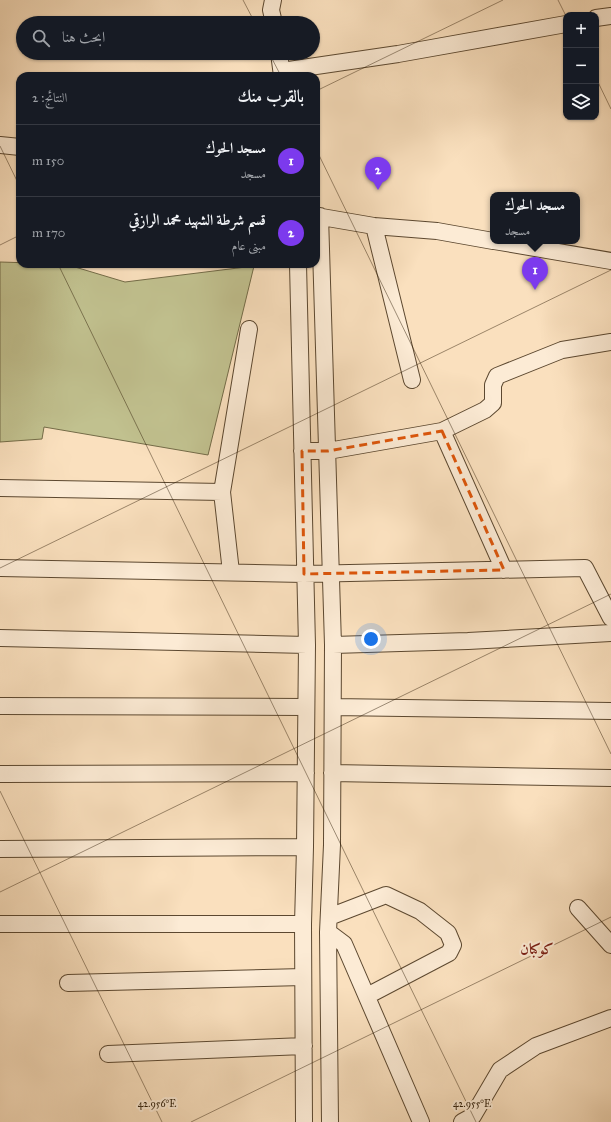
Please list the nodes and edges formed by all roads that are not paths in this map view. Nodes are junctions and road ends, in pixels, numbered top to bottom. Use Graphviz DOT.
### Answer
graph roads {
  1 [pos="273,0"];
  2 [pos="273,16"];
  3 [pos="611,16"];
  4 [pos="599,18"];
  5 [pos="563,25"];
  6 [pos="280,60"];
  7 [pos="282,72"];
  8 [pos="294,72"];
  9 [pos="0,145"];
  10 [pos="16,147"];
  11 [pos="320,216"];
  12 [pos="374,226"];
  13 [pos="490,240"];
  14 [pos="512,244"];
  15 [pos="611,261"];
  16 [pos="320,263"];
  17 [pos="298,268"];
  18 [pos="249,329"];
  19 [pos="611,342"];
  20 [pos="412,380"];
  21 [pos="442,431"];
  22 [pos="302,451"];
  23 [pos="328,451"];
  24 [pos="0,488"];
  25 [pos="222,492"];
  26 [pos="0,568"];
  27 [pos="504,570"];
  28 [pos="231,572"];
  29 [pos="304,574"];
  30 [pos="332,574"];
  31 [pos="611,618"];
  32 [pos="611,633"];
  33 [pos="0,638"];
  34 [pos="306,645"];
  35 [pos="334,645"];
  36 [pos="0,706"];
  37 [pos="306,707"];
  38 [pos="333,707"];
  39 [pos="611,711"];
  40 [pos="306,773"];
  41 [pos="332,773"];
  42 [pos="0,774"];
  43 [pos="611,778"];
  44 [pos="305,847"];
  45 [pos="0,849"];
  46 [pos="578,908"];
  47 [pos="0,924"];
  48 [pos="302,924"];
  49 [pos="328,925"];
  50 [pos="611,945"];
  51 [pos="303,977"];
  52 [pos="68,983"];
  53 [pos="367,996"];
  54 [pos="611,1018"];
  55 [pos="304,1046"];
  56 [pos="108,1054"];
  57 [pos="304,1122"];
  58 [pos="330,1122"];
  59 [pos="421,1122"];
  60 [pos="462,1122"];
  1 -- 2 [label="street"];
  3 -- 4 [label="street"];
  5 -- 8 [label="street"];
  6 -- 7 [label="street"];
  9 -- 10 [label="street"];
  11 -- 12 [label="street"];
  12 -- 13 [label="street"];
  12 -- 20 [label="street"];
  14 -- 15 [label="street"];
  16 -- 23 [label="street"];
  17 -- 22 [label="street"];
  18 -- 25 [label="street"];
  19 -- 21 [label="street"];
  21 -- 23 [label="street"];
  21 -- 27 [label="street"];
  22 -- 23 [label="street"];
  22 -- 29 [label="street"];
  23 -- 30 [label="street"];
  24 -- 25 [label="street"];
  25 -- 28 [label="street"];
  26 -- 28 [label="street"];
  27 -- 30 [label="street"];
  27 -- 31 [label="street"];
  28 -- 29 [label="street"];
  29 -- 30 [label="street"];
  29 -- 34 [label="street"];
  30 -- 35 [label="street"];
  32 -- 35 [label="street"];
  33 -- 34 [label="street"];
  34 -- 37 [label="street"];
  35 -- 38 [label="street"];
  36 -- 37 [label="street"];
  37 -- 40 [label="street"];
  38 -- 39 [label="street"];
  38 -- 41 [label="street"];
  40 -- 42 [label="street"];
  40 -- 44 [label="street"];
  41 -- 43 [label="street"];
  41 -- 49 [label="street"];
  44 -- 45 [label="street"];
  44 -- 48 [label="street"];
  46 -- 50 [label="street"];
  47 -- 48 [label="street"];
  48 -- 51 [label="street"];
  49 -- 53 [label="street"];
  49 -- 53 [label="street"];
  49 -- 58 [label="street"];
  51 -- 52 [label="street"];
  51 -- 55 [label="street"];
  53 -- 59 [label="street"];
  54 -- 60 [label="street"];
  55 -- 56 [label="street"];
  55 -- 57 [label="street"];
}
